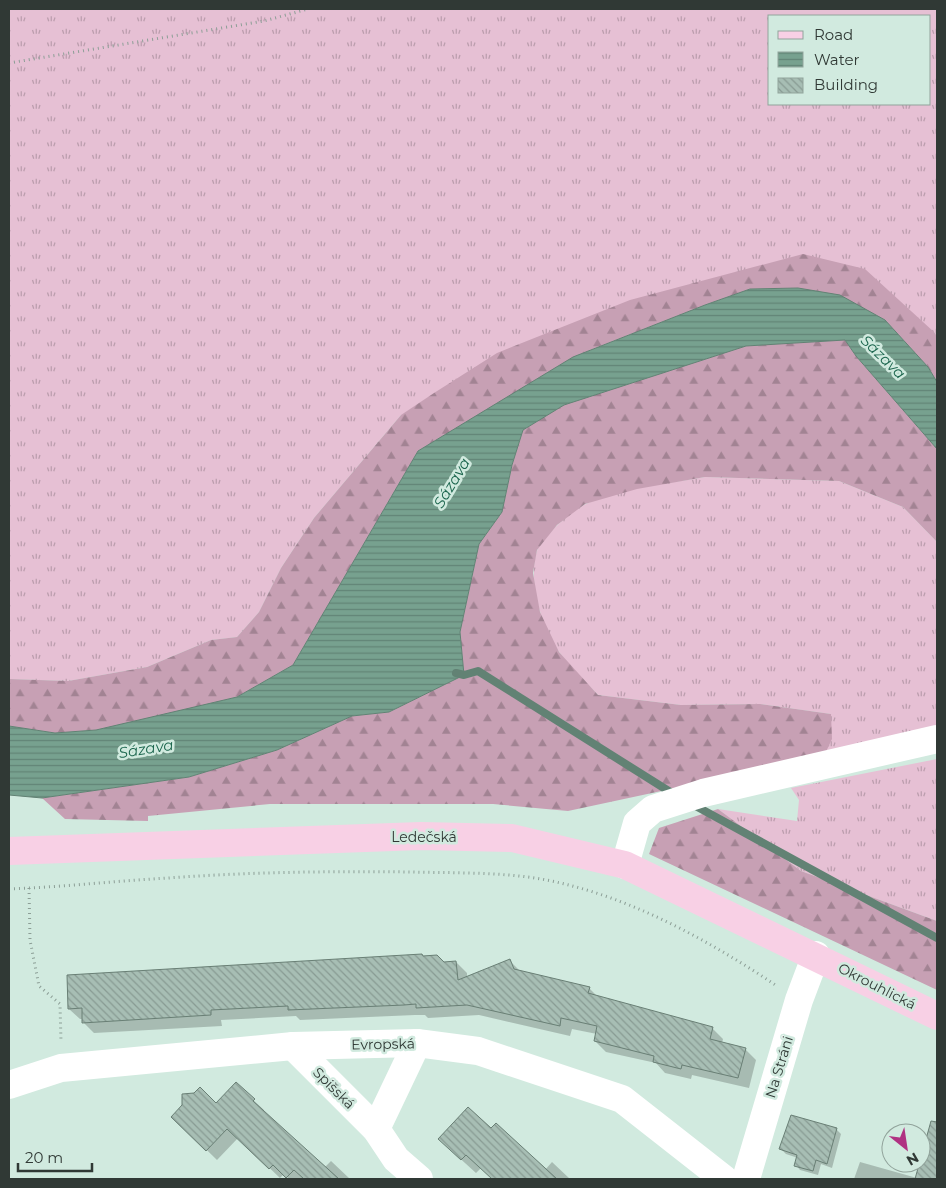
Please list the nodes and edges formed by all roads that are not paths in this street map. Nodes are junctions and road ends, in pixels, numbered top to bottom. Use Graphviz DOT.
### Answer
graph roads {
  1 [pos="937,739"];
  2 [pos="9,851"];
  3 [pos="625,864"];
  4 [pos="816,955"];
  5 [pos="937,1016"];
  6 [pos="417,1043"];
  7 [pos="293,1046"];
  8 [pos="9,1084"];
  9 [pos="376,1130"];
  10 [pos="419,1179"];
  11 [pos="724,1179"];
  12 [pos="746,1179"];
  1 -- 3 [label="street"];
  2 -- 3 [label="main road, Ledečská"];
  3 -- 4 [label="main road, Ledečská"];
  4 -- 5 [label="main road, Okrouhlická"];
  4 -- 12 [label="street, Na Stráni"];
  6 -- 7 [label="street, Evropská"];
  6 -- 9 [label="street"];
  6 -- 11 [label="street, Evropská"];
  7 -- 8 [label="street, Evropská"];
  7 -- 9 [label="street, Spišská"];
  9 -- 10 [label="street, Spišská"];
}
